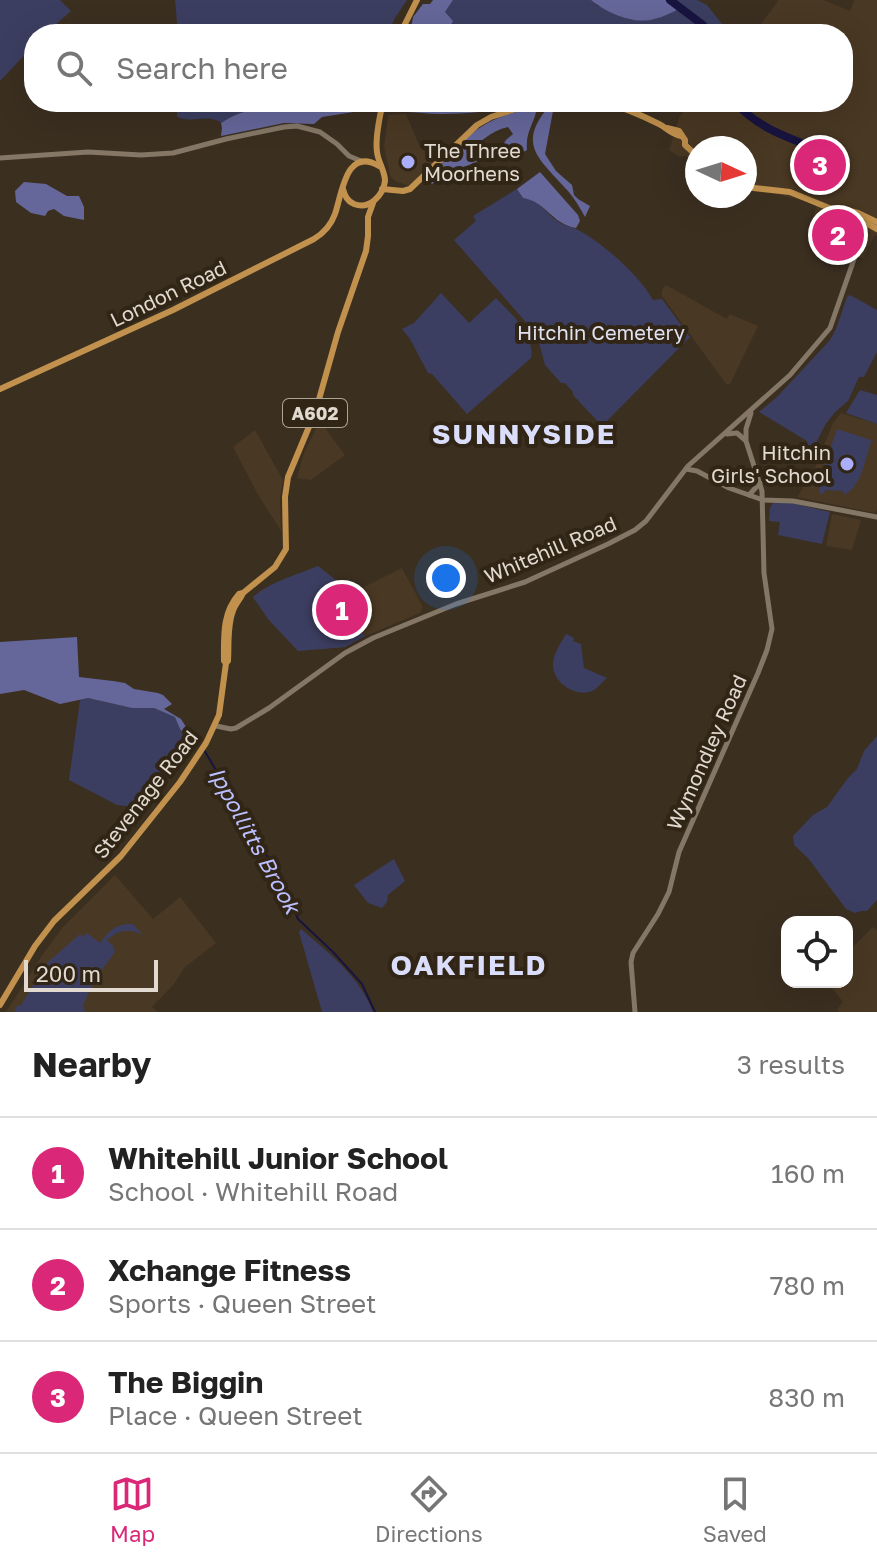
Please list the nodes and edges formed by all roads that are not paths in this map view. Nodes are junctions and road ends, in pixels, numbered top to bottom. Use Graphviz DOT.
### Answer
graph roads {
  1 [pos="417,0"];
  2 [pos="405,24"];
  3 [pos="382,112"];
  4 [pos="508,112"];
  5 [pos="628,112"];
  6 [pos="685,140"];
  7 [pos="376,150"];
  8 [pos="349,156"];
  9 [pos="0,158"];
  10 [pos="365,161"];
  11 [pos="379,166"];
  12 [pos="350,170"];
  13 [pos="385,181"];
  14 [pos="342,188"];
  15 [pos="757,188"];
  16 [pos="382,189"];
  17 [pos="395,189"];
  18 [pos="352,203"];
  19 [pos="373,203"];
  20 [pos="361,205"];
  21 [pos="337,210"];
  22 [pos="368,217"];
  23 [pos="867,221"];
  24 [pos="877,222"];
  25 [pos="877,229"];
  26 [pos="0,389"];
  27 [pos="751,412"];
  28 [pos="727,434"];
  29 [pos="746,441"];
  30 [pos="696,461"];
  31 [pos="686,469"];
  32 [pos="697,471"];
  33 [pos="760,483"];
  34 [pos="762,491"];
  35 [pos="749,495"];
  36 [pos="771,500"];
  37 [pos="763,503"];
  38 [pos="877,517"];
  39 [pos="216,726"];
  40 [pos="0,1005"];
  41 [pos="635,1012"];
  1 -- 2 [label="main road"];
  3 -- 7 [label="main road"];
  4 -- 17 [label="main road"];
  5 -- 6 [label="main road"];
  7 -- 10 [label="main road"];
  7 -- 11 [label="main road"];
  8 -- 9 [label="street"];
  8 -- 10 [label="street"];
  8 -- 12 [label="street"];
  10 -- 11 [label="main road"];
  10 -- 12 [label="main road"];
  11 -- 13 [label="main road"];
  12 -- 14 [label="main road"];
  13 -- 16 [label="main road"];
  13 -- 17 [label="main road"];
  14 -- 18 [label="main road"];
  14 -- 21 [label="main road, London Road"];
  15 -- 23 [label="main road"];
  16 -- 17 [label="main road"];
  16 -- 19 [label="main road"];
  18 -- 20 [label="main road"];
  18 -- 21 [label="main road, London Road"];
  19 -- 20 [label="main road"];
  19 -- 22 [label="main road, Stevenage Road / A602"];
  20 -- 22 [label="main road"];
  21 -- 26 [label="main road, London Road"];
  22 -- 39 [label="main road, Stevenage Road / A602"];
  23 -- 24 [label="main road"];
  23 -- 25 [label="main road"];
  23 -- 27 [label="street, Whitehill Road"];
  27 -- 28 [label="street, Whitehill Road"];
  27 -- 29 [label="street"];
  28 -- 29 [label="street"];
  28 -- 30 [label="street, Whitehill Road"];
  29 -- 33 [label="street, Wymondley Road"];
  30 -- 31 [label="street, Whitehill Road"];
  30 -- 32 [label="street"];
  31 -- 32 [label="street"];
  31 -- 39 [label="street, Whitehill Road"];
  32 -- 35 [label="street"];
  33 -- 34 [label="street, Wymondley Road"];
  33 -- 35 [label="street"];
  34 -- 36 [label="street"];
  34 -- 37 [label="street, Wymondley Road"];
  35 -- 37 [label="street"];
  36 -- 37 [label="street"];
  36 -- 38 [label="street"];
  37 -- 41 [label="street, Wymondley Road"];
  39 -- 40 [label="main road, Stevenage Road / A602"];
}
